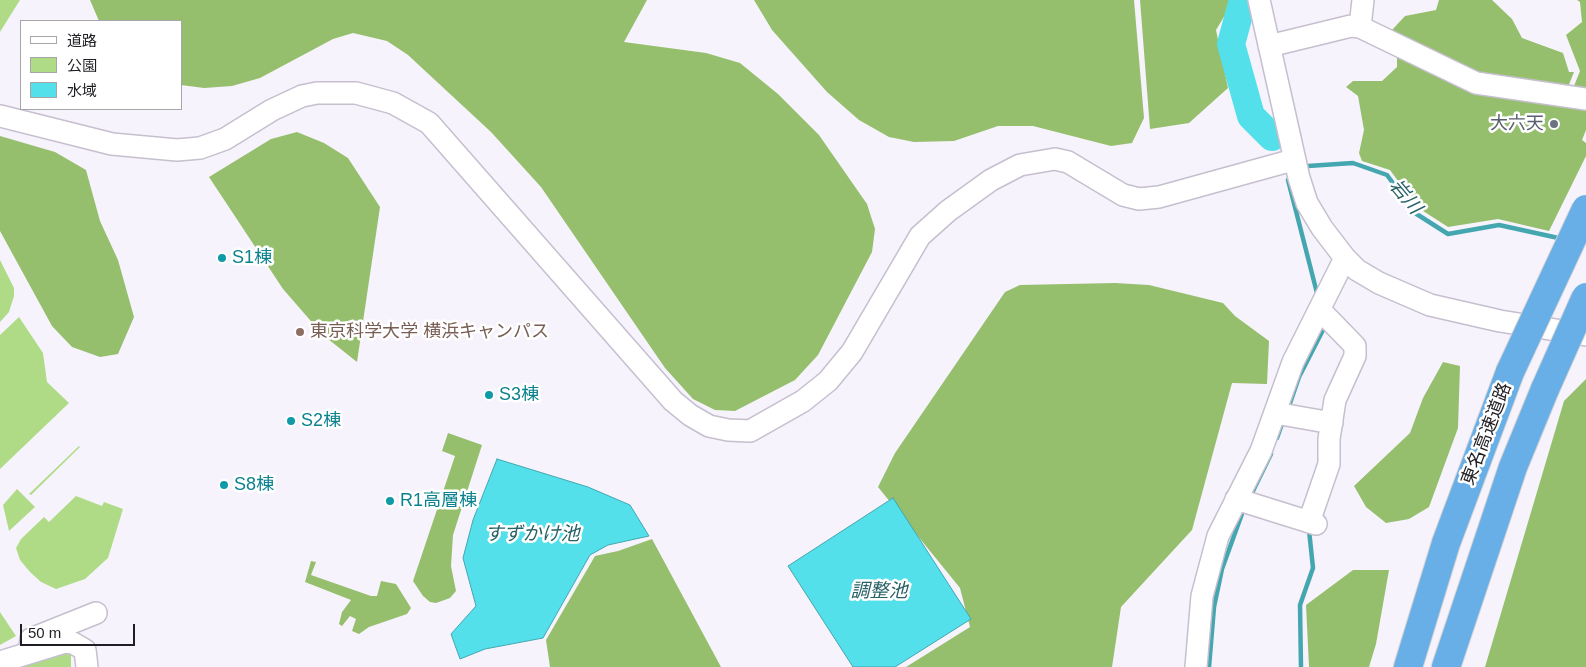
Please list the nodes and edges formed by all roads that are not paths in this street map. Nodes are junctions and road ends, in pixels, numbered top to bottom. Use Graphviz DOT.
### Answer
graph roads {
  1 [pos="1259,0"];
  2 [pos="1364,0"];
  3 [pos="1360,27"];
  4 [pos="1269,46"];
  5 [pos="1586,98"];
  6 [pos="0,116"];
  7 [pos="1293,160"];
  8 [pos="1586,209"];
  9 [pos="1345,258"];
  10 [pos="1586,297"];
  11 [pos="1320,310"];
  12 [pos="1586,335"];
  13 [pos="1275,413"];
  14 [pos="1332,423"];
  15 [pos="1236,499"];
  16 [pos="96,613"];
  17 [pos="30,652"];
  18 [pos="0,662"];
  19 [pos="87,667"];
  20 [pos="1196,667"];
  21 [pos="1408,667"];
  22 [pos="1446,667"];
  1 -- 4 [label="street"];
  2 -- 3 [label="street"];
  3 -- 4 [label="street"];
  3 -- 5 [label="street"];
  4 -- 7 [label="street"];
  6 -- 7 [label="street"];
  7 -- 9 [label="street"];
  8 -- 21 [label="highway, 東名高速道路, bridge"];
  9 -- 11 [label="street"];
  9 -- 12 [label="street"];
  10 -- 22 [label="highway, 東名高速道路, bridge"];
  11 -- 13 [label="street"];
  11 -- 14 [label="street"];
  13 -- 14 [label="street"];
  13 -- 15 [label="street"];
  14 -- 15 [label="street"];
  15 -- 20 [label="street"];
  16 -- 17 [label="street"];
  17 -- 18 [label="street"];
  17 -- 19 [label="street"];
}
